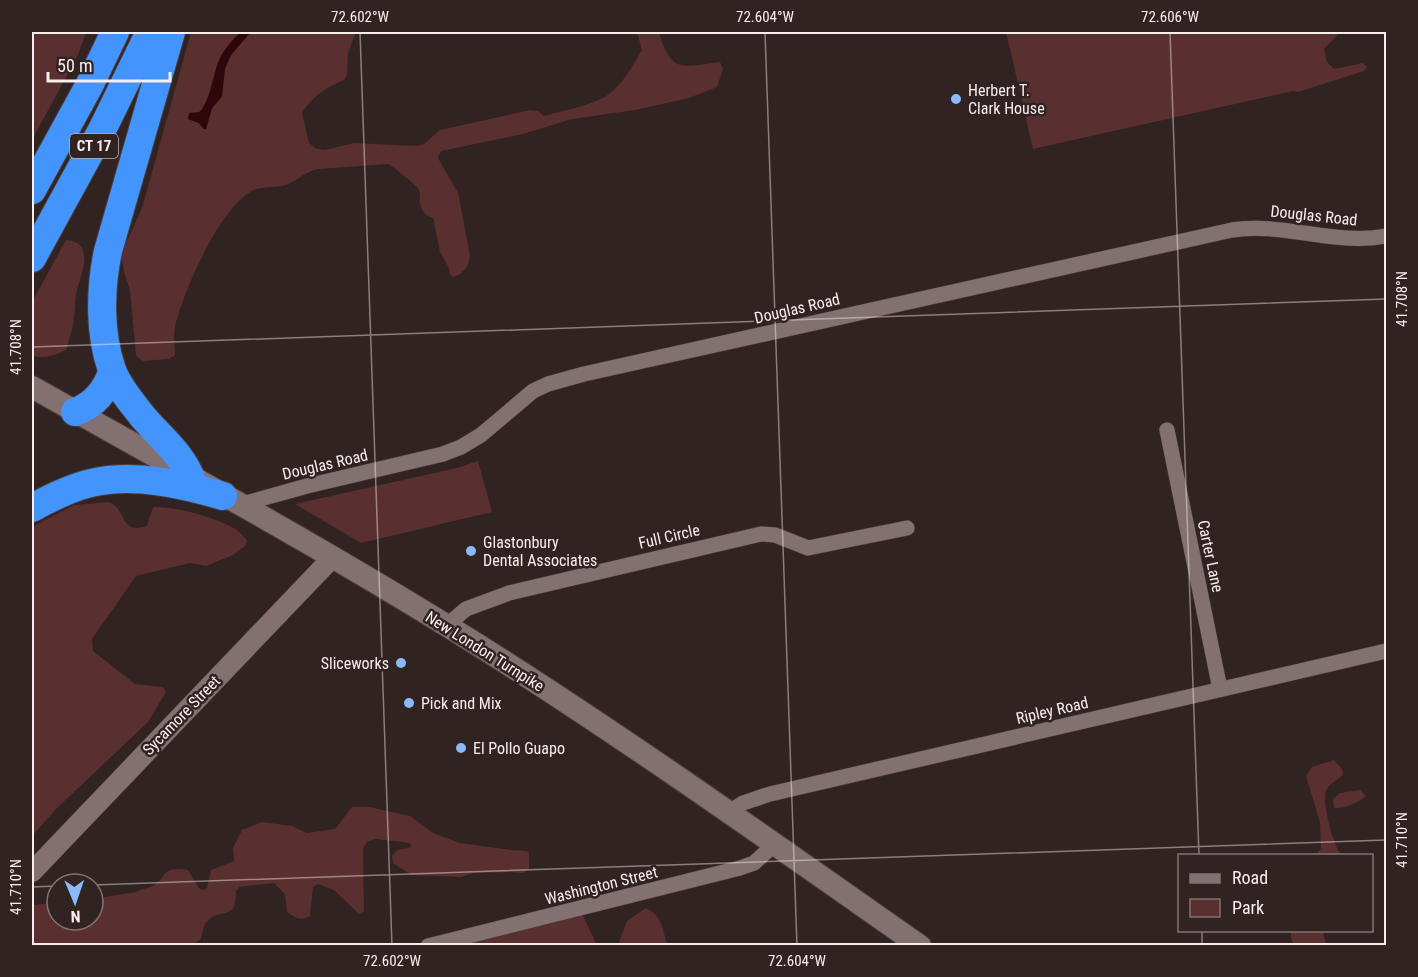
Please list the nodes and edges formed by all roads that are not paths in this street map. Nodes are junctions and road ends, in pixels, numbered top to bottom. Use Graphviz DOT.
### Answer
graph roads {
  1 [pos="115,32"];
  2 [pos="150,32"];
  3 [pos="171,32"];
  4 [pos="32,190"];
  5 [pos="1386,236"];
  6 [pos="32,258"];
  7 [pos="112,372"];
  8 [pos="32,387"];
  9 [pos="75,412"];
  10 [pos="1167,430"];
  11 [pos="191,478"];
  12 [pos="231,500"];
  13 [pos="32,508"];
  14 [pos="907,528"];
  15 [pos="332,558"];
  16 [pos="446,626"];
  17 [pos="1386,651"];
  18 [pos="1220,689"];
  19 [pos="729,812"];
  20 [pos="775,844"];
  21 [pos="32,872"];
  22 [pos="428,945"];
  23 [pos="920,945"];
  1 -- 4 [label="highway, CT 17"];
  2 -- 6 [label="highway, CT 17"];
  3 -- 7 [label="highway"];
  5 -- 12 [label="street, Douglas Road"];
  7 -- 9 [label="highway"];
  7 -- 11 [label="highway"];
  8 -- 9 [label="main road, New London Turnpike"];
  9 -- 11 [label="main road, New London Turnpike"];
  10 -- 18 [label="street, Carter Lane"];
  11 -- 12 [label="main road, New London Turnpike"];
  12 -- 13 [label="highway"];
  12 -- 15 [label="main road, New London Turnpike"];
  14 -- 16 [label="street, Full Circle"];
  15 -- 16 [label="main road, New London Turnpike"];
  15 -- 21 [label="street, Sycamore Street"];
  16 -- 19 [label="main road, New London Turnpike"];
  17 -- 18 [label="street, Ripley Road"];
  18 -- 19 [label="street, Ripley Road"];
  19 -- 20 [label="main road, New London Turnpike"];
  20 -- 22 [label="street, Washington Street"];
  20 -- 23 [label="main road, New London Turnpike"];
}
